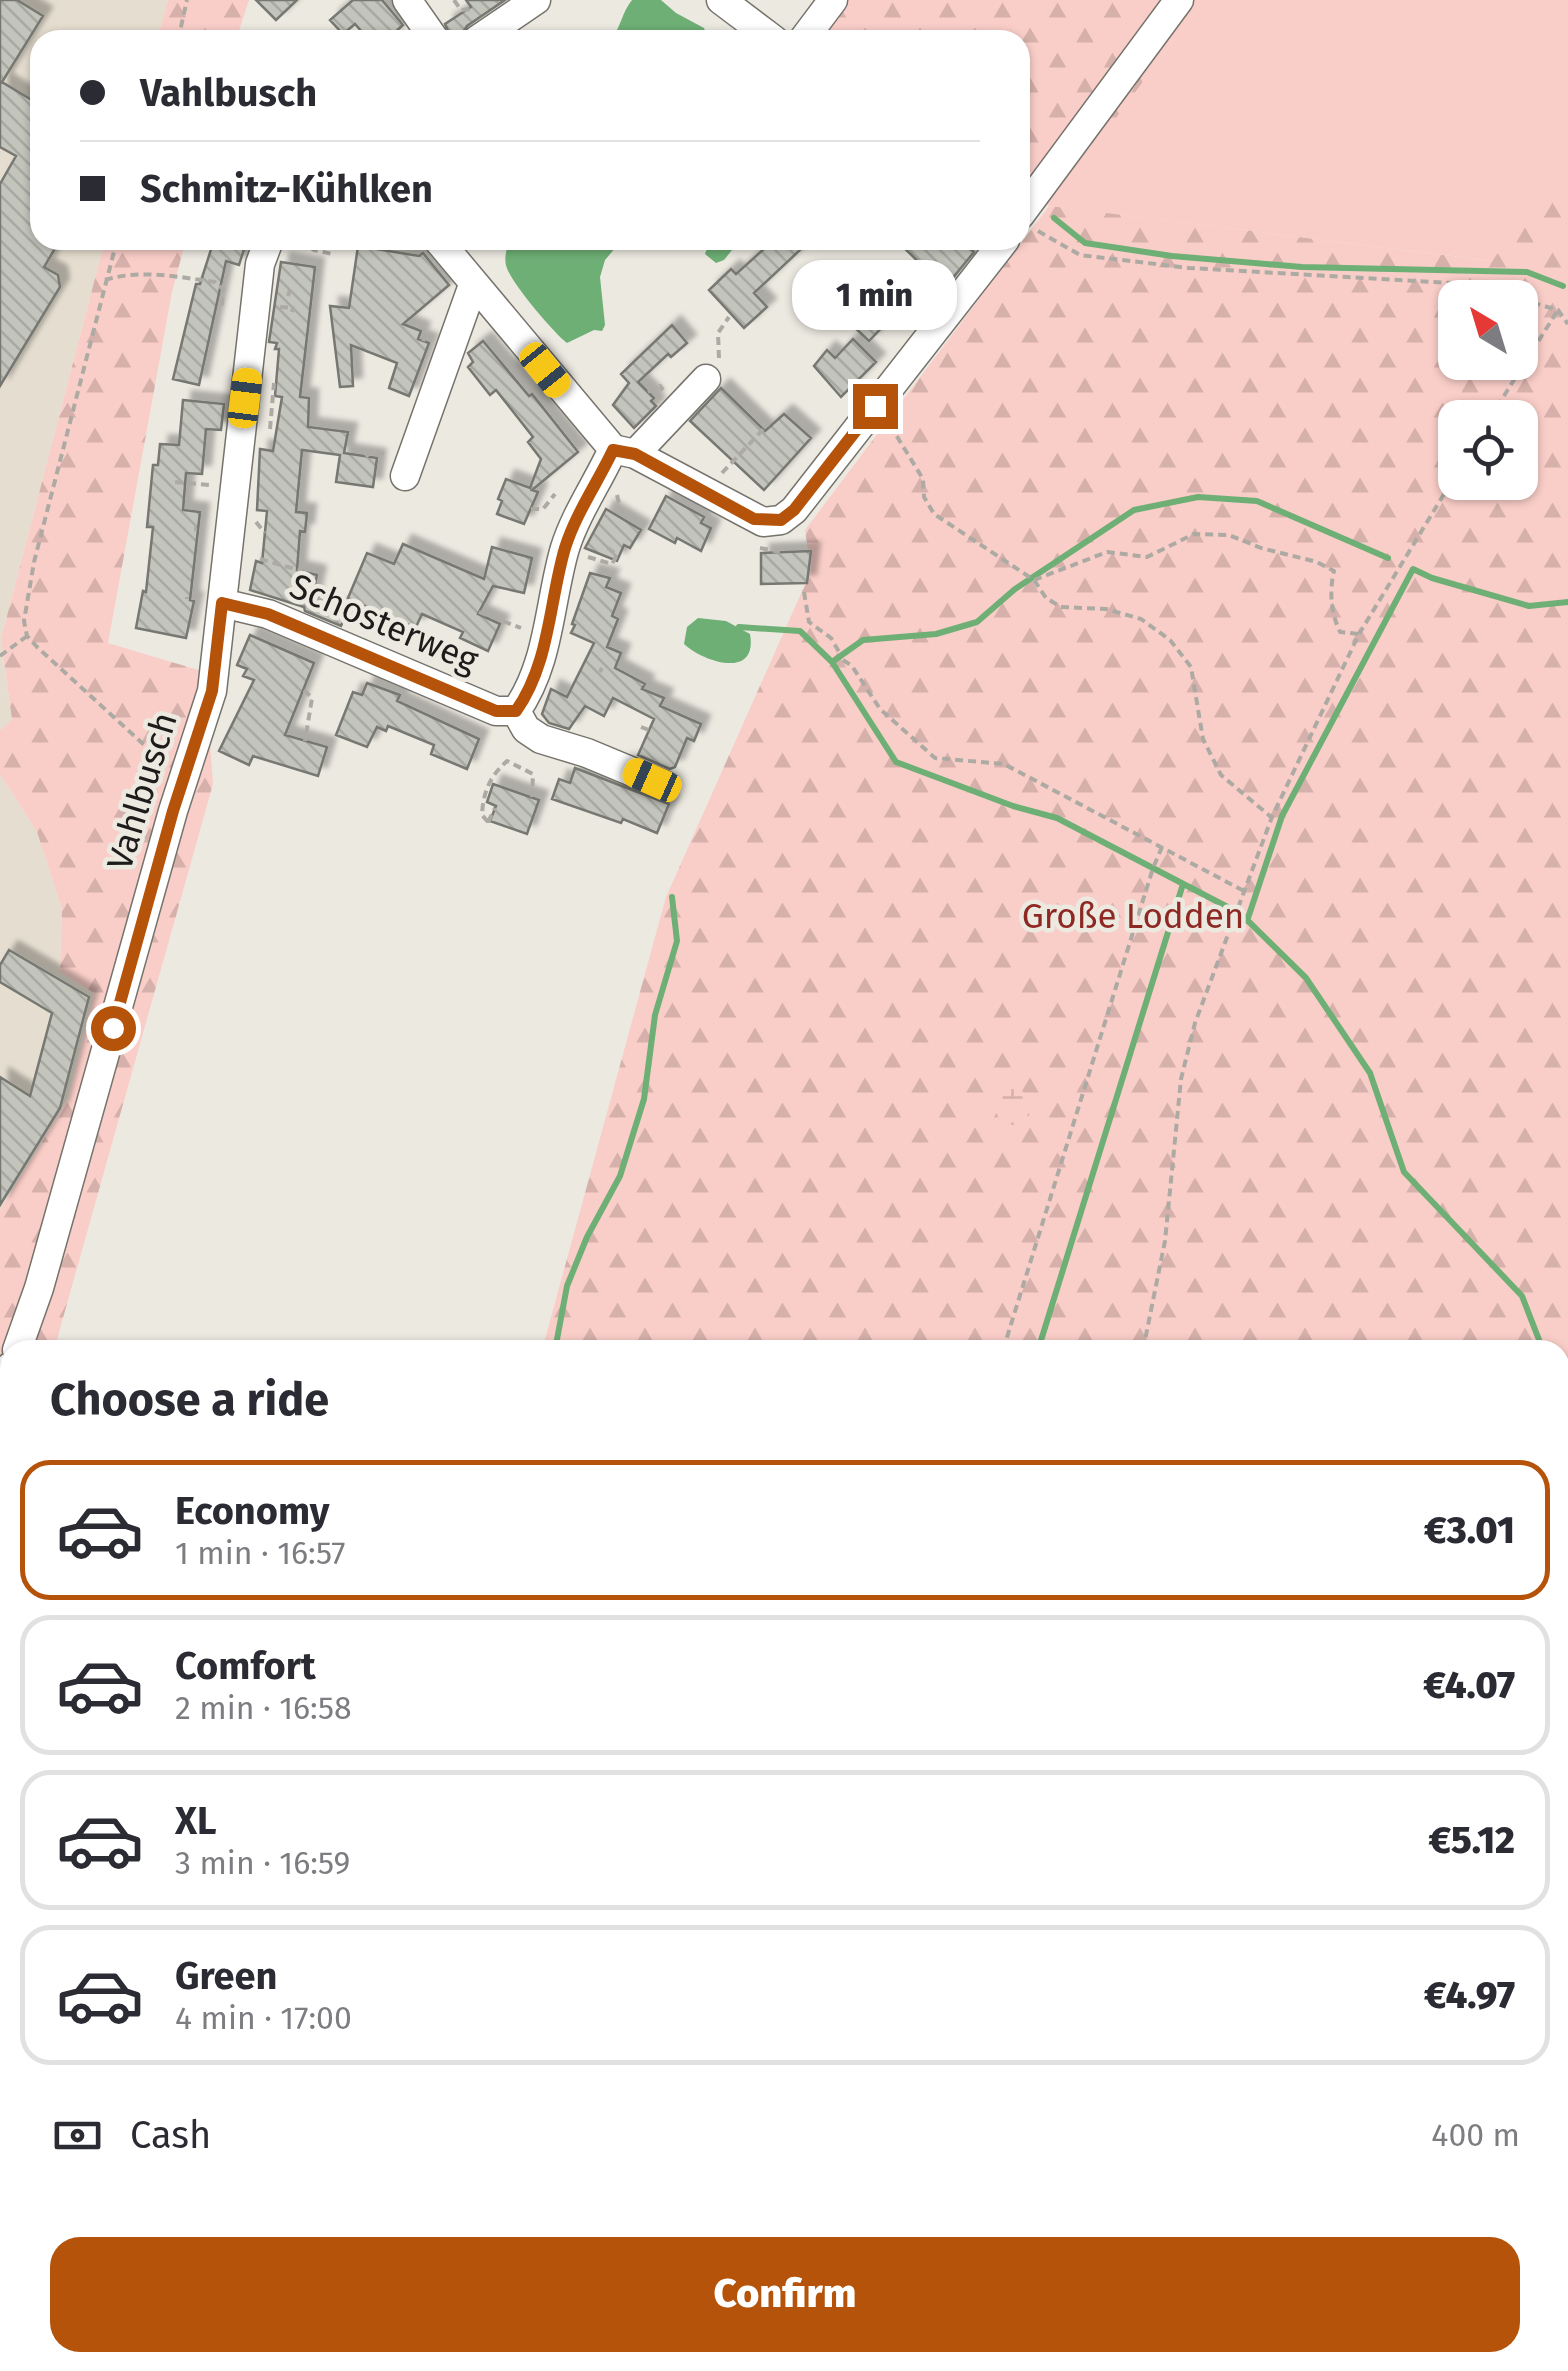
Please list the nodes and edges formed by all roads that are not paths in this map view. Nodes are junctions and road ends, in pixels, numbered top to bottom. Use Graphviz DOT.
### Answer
graph roads {
  1 [pos="408,0"];
  2 [pos="536,0"];
  3 [pos="721,0"];
  4 [pos="833,0"];
  5 [pos="1178,0"];
  6 [pos="428,30"];
  7 [pos="491,30"];
  8 [pos="761,30"];
  9 [pos="810,30"];
  10 [pos="1030,219"];
  11 [pos="265,250"];
  12 [pos="446,250"];
  13 [pos="997,250"];
  14 [pos="474,284"];
  15 [pos="702,384"];
  16 [pos="624,452"];
  17 [pos="405,476"];
  18 [pos="222,603"];
  19 [pos="516,711"];
  20 [pos="664,785"];
  21 [pos="20,1340"];
  1 -- 6 [label="street"];
  2 -- 7 [label="street"];
  3 -- 8 [label="street"];
  4 -- 9 [label="street"];
  5 -- 10 [label="street"];
  11 -- 18 [label="street, Vahlbusch"];
  12 -- 14 [label="street"];
  13 -- 16 [label="street"];
  14 -- 16 [label="street"];
  14 -- 17 [label="street"];
  15 -- 16 [label="street"];
  16 -- 19 [label="street"];
  18 -- 19 [label="street, Schosterweg"];
  18 -- 21 [label="street, Vahlbusch"];
  19 -- 20 [label="street, Schosterweg"];
}
